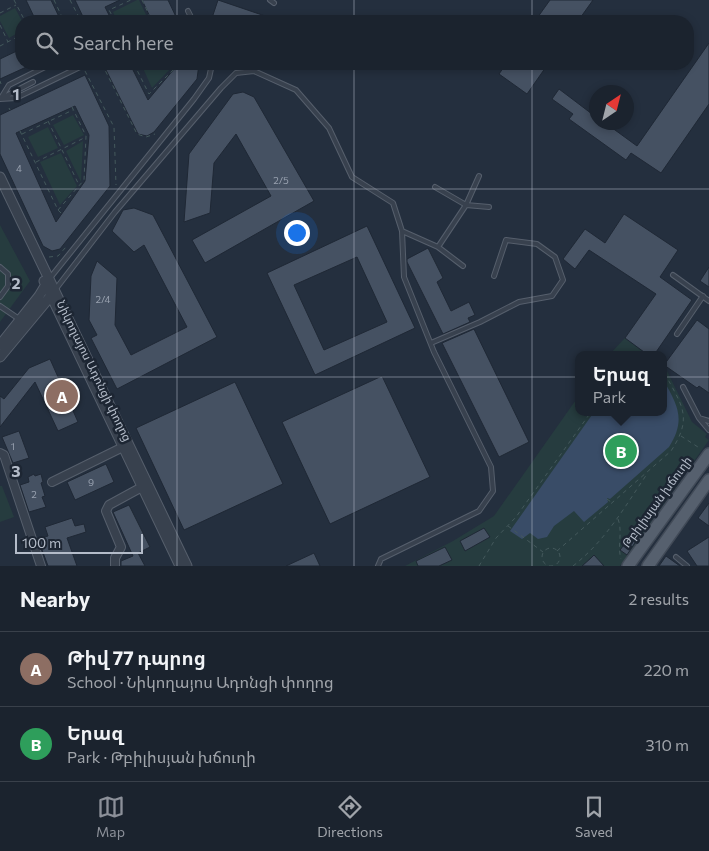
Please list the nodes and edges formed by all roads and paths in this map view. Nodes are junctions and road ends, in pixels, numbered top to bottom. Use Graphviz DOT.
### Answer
graph roads {
  1 [pos="14,0"];
  2 [pos="54,0"];
  3 [pos="70,0"];
  4 [pos="131,0"];
  5 [pos="142,0"];
  6 [pos="270,0"];
  7 [pos="274,3"];
  8 [pos="17,5"];
  9 [pos="188,11"];
  10 [pos="0,13"];
  11 [pos="22,15"];
  12 [pos="61,15"];
  13 [pos="78,15"];
  14 [pos="112,15"];
  15 [pos="149,15"];
  16 [pos="190,15"];
  17 [pos="0,25"];
  18 [pos="15,38"];
  19 [pos="8,42"];
  20 [pos="0,46"];
  21 [pos="38,70"];
  22 [pos="72,70"];
  23 [pos="85,70"];
  24 [pos="105,70"];
  25 [pos="137,70"];
  26 [pos="173,70"];
  27 [pos="211,70"];
  28 [pos="0,81"];
  29 [pos="33,82"];
  30 [pos="1,84"];
  31 [pos="0,98"];
  32 [pos="48,121"];
  33 [pos="155,134"];
  34 [pos="86,136"];
  35 [pos="61,148"];
  36 [pos="35,162"];
  37 [pos="479,176"];
  38 [pos="0,177"];
  39 [pos="79,185"];
  40 [pos="116,185"];
  41 [pos="435,187"];
  42 [pos="0,189"];
  43 [pos="466,204"];
  44 [pos="489,207"];
  45 [pos="58,210"];
  46 [pos="62,214"];
  47 [pos="402,231"];
  48 [pos="69,244"];
  49 [pos="438,247"];
  50 [pos="46,258"];
  51 [pos="464,266"];
  52 [pos="0,267"];
  53 [pos="673,275"];
  54 [pos="494,276"];
  55 [pos="48,282"];
  56 [pos="53,293"];
  57 [pos="702,296"];
  58 [pos="0,297"];
  59 [pos="709,301"];
  60 [pos="0,306"];
  61 [pos="20,320"];
  62 [pos="677,334"];
  63 [pos="431,343"];
  64 [pos="0,345"];
  65 [pos="0,357"];
  66 [pos="667,378"];
  67 [pos="683,387"];
  68 [pos="588,416"];
  69 [pos="699,418"];
  70 [pos="709,421"];
  71 [pos="708,428"];
  72 [pos="681,436"];
  73 [pos="123,447"];
  74 [pos="0,453"];
  75 [pos="706,453"];
  76 [pos="649,471"];
  77 [pos="709,480"];
  78 [pos="52,482"];
  79 [pos="142,487"];
  80 [pos="607,498"];
  81 [pos="611,503"];
  82 [pos="617,518"];
  83 [pos="509,526"];
  84 [pos="557,551"];
  85 [pos="543,552"];
  86 [pos="676,557"];
  87 [pos="546,565"];
  88 [pos="41,566"];
  89 [pos="115,566"];
  90 [pos="180,566"];
  91 [pos="187,566"];
  92 [pos="378,566"];
  93 [pos="479,566"];
  94 [pos="573,566"];
  95 [pos="626,566"];
  96 [pos="648,566"];
  97 [pos="687,566"];
  1 -- 8 [label="path"];
  2 -- 12 [label="path"];
  3 -- 13 [label="path"];
  4 -- 14 [label="path"];
  5 -- 15 [label="path"];
  6 -- 7 [label="lane"];
  8 -- 10 [label="path"];
  8 -- 11 [label="path"];
  9 -- 16 [label="lane"];
  17 -- 19 [label="path"];
  18 -- 19 [label="path"];
  19 -- 20 [label="path"];
  21 -- 31 [label="lane"];
  22 -- 31 [label="lane"];
  23 -- 40 [label="path"];
  24 -- 33 [label="path"];
  25 -- 26 [label="path"];
  27 -- 55 [label="lane"];
  28 -- 30 [label="path"];
  29 -- 31 [label="lane"];
  32 -- 34 [label="path"];
  32 -- 35 [label="path"];
  32 -- 36 [label="path"];
  34 -- 35 [label="path"];
  34 -- 39 [label="path"];
  35 -- 36 [label="path"];
  35 -- 39 [label="path"];
  36 -- 45 [label="path"];
  37 -- 43 [label="lane"];
  38 -- 55 [label="street, Նիկողայոս Ադոնցի փողոց"];
  39 -- 45 [label="path"];
  41 -- 43 [label="lane"];
  42 -- 55 [label="street, Նիկողայոս Ադոնցի փողոց"];
  43 -- 44 [label="lane"];
  43 -- 49 [label="lane"];
  45 -- 46 [label="path"];
  47 -- 49 [label="lane"];
  47 -- 56 [label="lane"];
  47 -- 63 [label="lane"];
  48 -- 50 [label="path"];
  49 -- 51 [label="lane"];
  52 -- 58 [label="lane"];
  53 -- 57 [label="lane"];
  54 -- 63 [label="lane"];
  55 -- 56 [label="street, Նիկողայոս Ադոնցի փողոց"];
  55 -- 61 [label="street"];
  56 -- 65 [label="street"];
  56 -- 73 [label="street, Նիկողայոս Ադոնցի փողոց"];
  56 -- 91 [label="street, Նիկողայոս Ադոնցի փողոց"];
  57 -- 59 [label="lane"];
  57 -- 62 [label="lane"];
  60 -- 61 [label="lane"];
  61 -- 64 [label="street"];
  63 -- 92 [label="lane"];
  66 -- 72 [label="path"];
  67 -- 69 [label="lane"];
  68 -- 83 [label="path"];
  69 -- 70 [label="lane"];
  69 -- 71 [label="lane"];
  72 -- 75 [label="path"];
  72 -- 76 [label="path"];
  73 -- 78 [label="street"];
  73 -- 79 [label="street, Նիկողայոս Ադոնցի փողոց"];
  74 -- 88 [label="street"];
  75 -- 95 [label="main road, Թբիլիսյան խճուղի"];
  76 -- 81 [label="path"];
  76 -- 82 [label="path"];
  77 -- 96 [label="main road"];
  79 -- 89 [label="street"];
  79 -- 90 [label="street, Նիկողայոս Ադոնցի փողոց"];
  80 -- 81 [label="path"];
  81 -- 84 [label="path"];
  82 -- 94 [label="path"];
  82 -- 95 [label="path"];
  83 -- 85 [label="path"];
  83 -- 93 [label="path"];
  84 -- 85 [label="path"];
  84 -- 87 [label="path"];
  85 -- 87 [label="path"];
  86 -- 97 [label="lane"];
}
